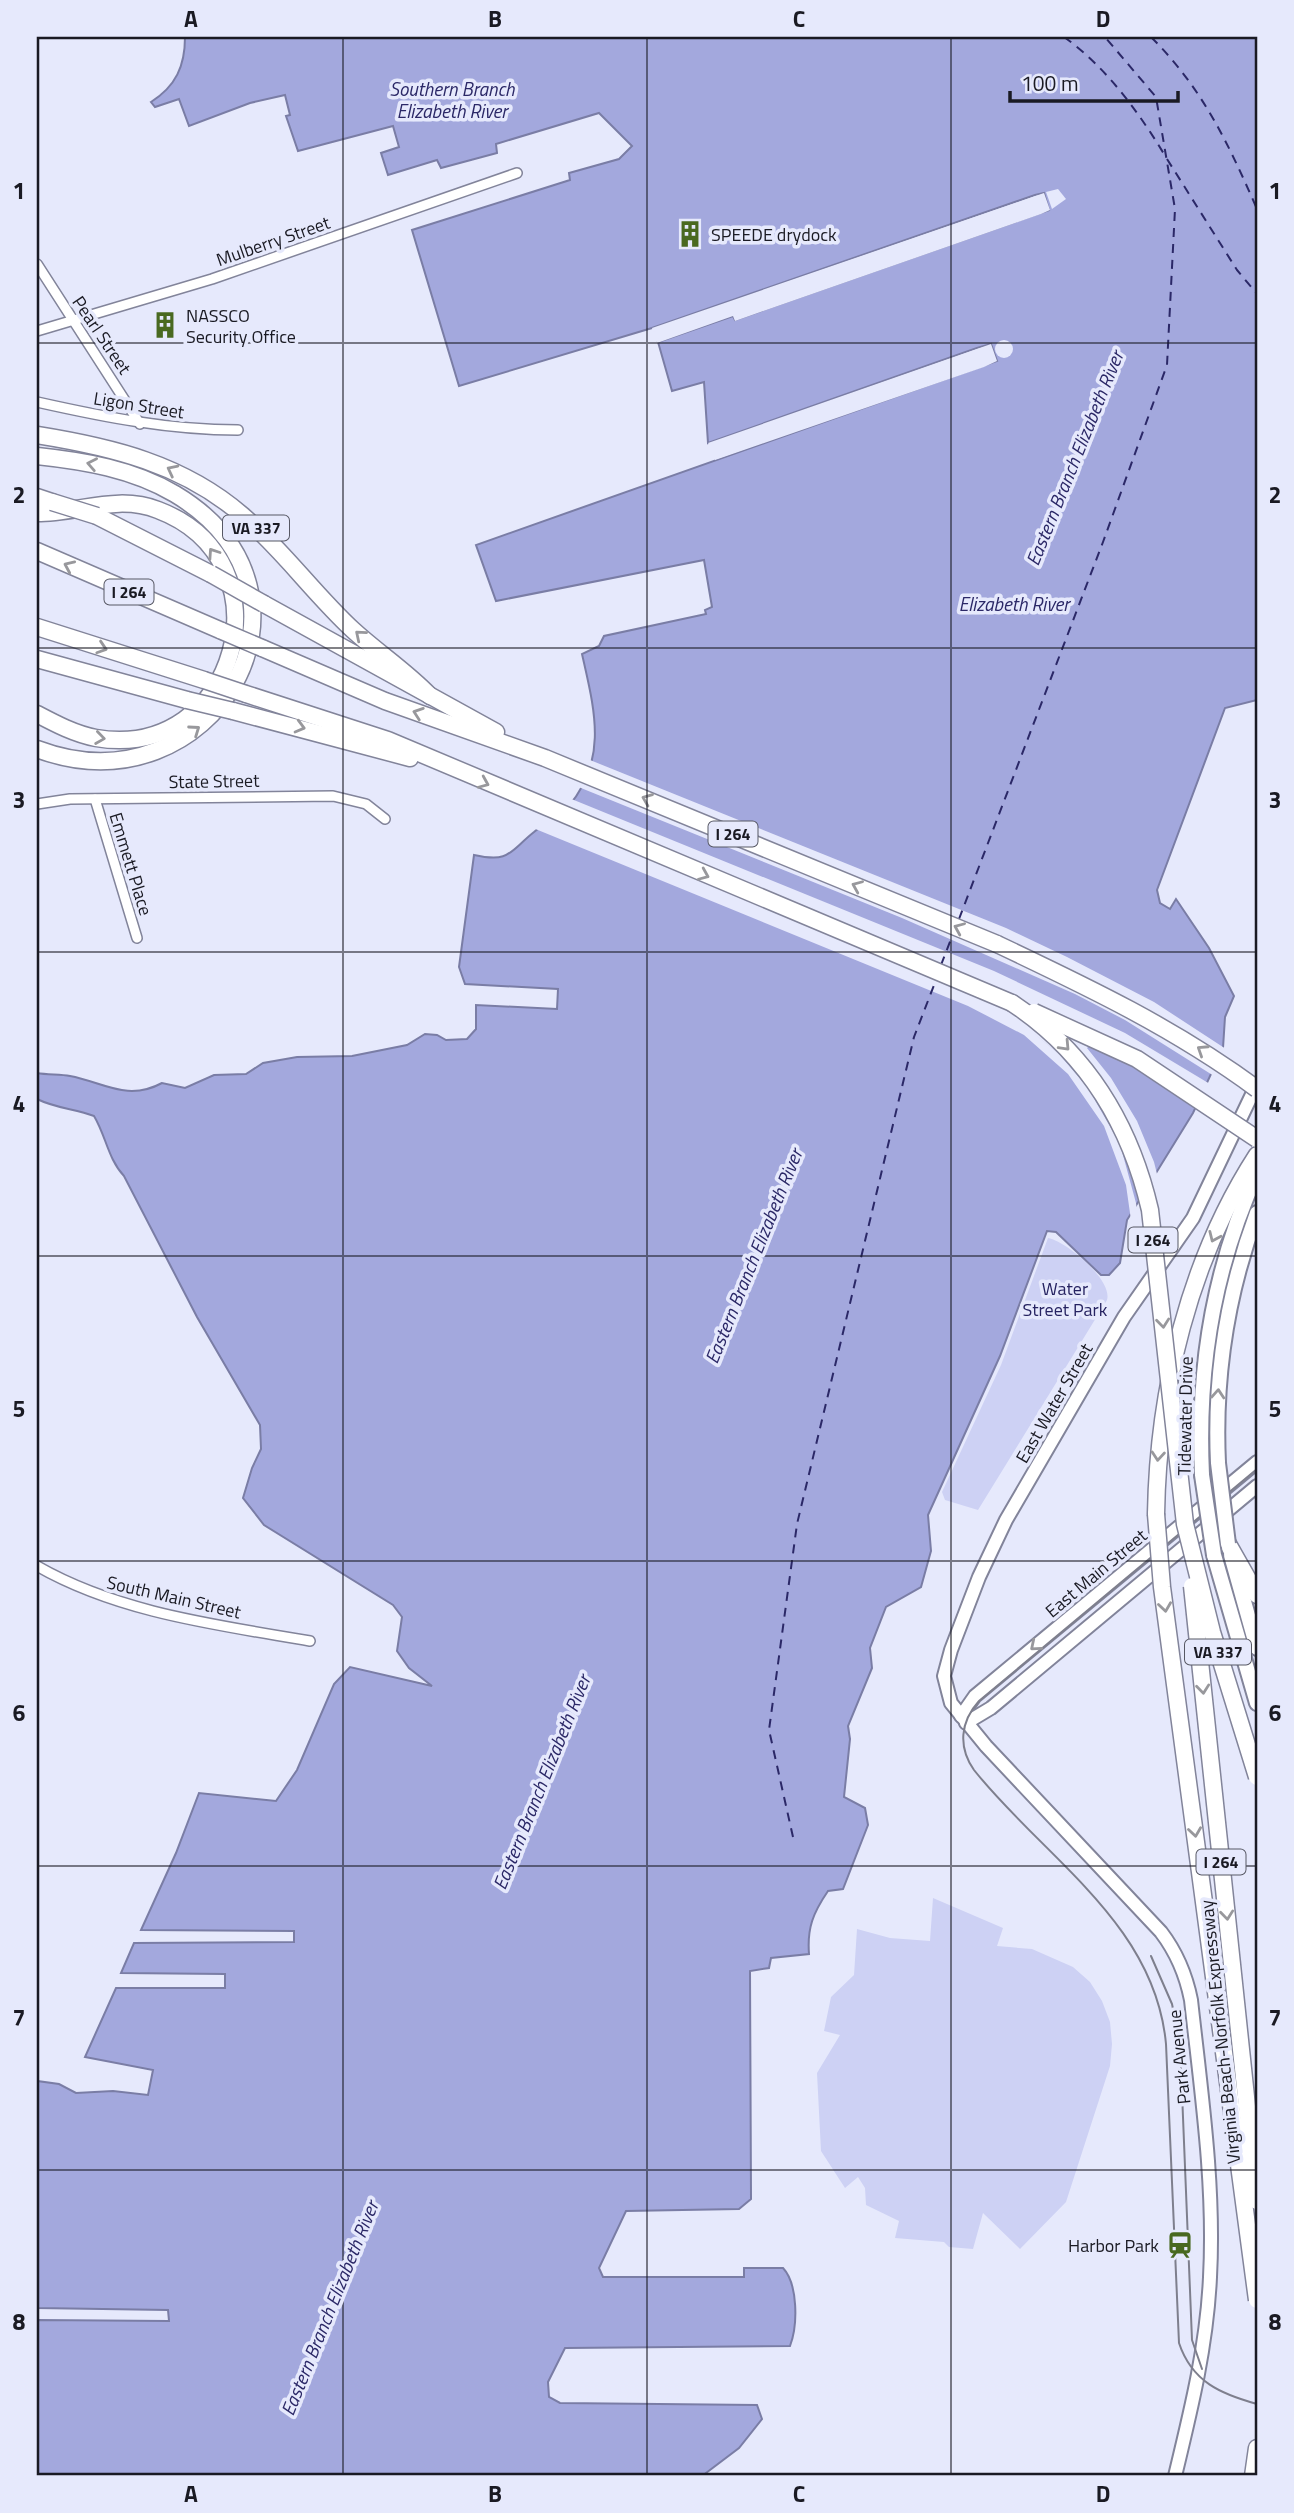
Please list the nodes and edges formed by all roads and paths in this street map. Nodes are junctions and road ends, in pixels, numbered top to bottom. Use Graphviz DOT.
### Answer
graph roads {
  1 [pos="517,173"];
  2 [pos="37,264"];
  3 [pos="72,320"];
  4 [pos="37,331"];
  5 [pos="37,402"];
  6 [pos="140,424"];
  7 [pos="238,430"];
  8 [pos="37,435"];
  9 [pos="37,456"];
  10 [pos="44,500"];
  11 [pos="37,513"];
  12 [pos="37,551"];
  13 [pos="37,626"];
  14 [pos="40,661"];
  15 [pos="430,696"];
  16 [pos="37,714"];
  17 [pos="37,749"];
  18 [pos="545,758"];
  19 [pos="441,764"];
  20 [pos="95,799"];
  21 [pos="37,804"];
  22 [pos="385,819"];
  23 [pos="137,938"];
  24 [pos="1012,1003"];
  25 [pos="1257,1084"];
  26 [pos="1257,1089"];
  27 [pos="1257,1139"];
  28 [pos="1257,1155"];
  29 [pos="1257,1173"];
  30 [pos="1257,1213"];
  31 [pos="1257,1462"];
  32 [pos="1257,1486"];
  33 [pos="1185,1524"];
  34 [pos="1228,1544"];
  35 [pos="37,1566"];
  36 [pos="1257,1595"];
  37 [pos="310,1641"];
  38 [pos="1257,1648"];
  39 [pos="1257,1703"];
  40 [pos="963,1719"];
  41 [pos="1257,1777"];
  42 [pos="1257,2201"];
  43 [pos="1257,2300"];
  44 [pos="1257,2448"];
  45 [pos="1175,2476"];
  46 [pos="1252,2476"];
  1 -- 3 [label="street, Mulberry Street"];
  2 -- 3 [label="street, Pearl Street"];
  3 -- 4 [label="street, Mulberry Street"];
  3 -- 6 [label="street, Pearl Street"];
  5 -- 6 [label="street, Ligon Street"];
  6 -- 7 [label="street, Ligon Street"];
  15 -- 8 [label="highway, VA 337, one-way"];
  17 -- 9 [label="highway, one-way"];
  10 -- 15 [label="highway, bridge"];
  16 -- 11 [label="highway, one-way"];
  18 -- 12 [label="highway, I 264, one-way, bridge"];
  13 -- 19 [label="highway, I 264, one-way, bridge"];
  14 -- 19 [label="highway, one-way, bridge"];
  15 -- 18 [label="highway, VA 337"];
  26 -- 18 [label="highway, I 264, one-way, bridge"];
  19 -- 24 [label="highway, I 264, one-way"];
  20 -- 21 [label="street, State Street"];
  20 -- 22 [label="street, State Street"];
  20 -- 23 [label="street, Emmett Place"];
  24 -- 27 [label="highway, bridge"];
  24 -- 33 [label="highway, I 264, one-way, bridge"];
  25 -- 40 [label="main road, East Water Street"];
  28 -- 43 [label="highway, one-way, bridge"];
  29 -- 39 [label="main road, Tidewater Drive, bridge"];
  34 -- 30 [label="main road, one-way, bridge"];
  31 -- 40 [label="main road, East Main Street, one-way"];
  32 -- 40 [label="main road, East Main Street"];
  33 -- 41 [label="highway, VA 337, bridge"];
  33 -- 42 [label="highway, Virginia Beach-Norfolk Expressway / I 264, one-way, bridge"];
  34 -- 36 [label="highway"];
  34 -- 38 [label="main road"];
  35 -- 37 [label="street, South Main Street"];
  40 -- 45 [label="main road, Park Avenue"];
  44 -- 46 [label="highway"];
}
